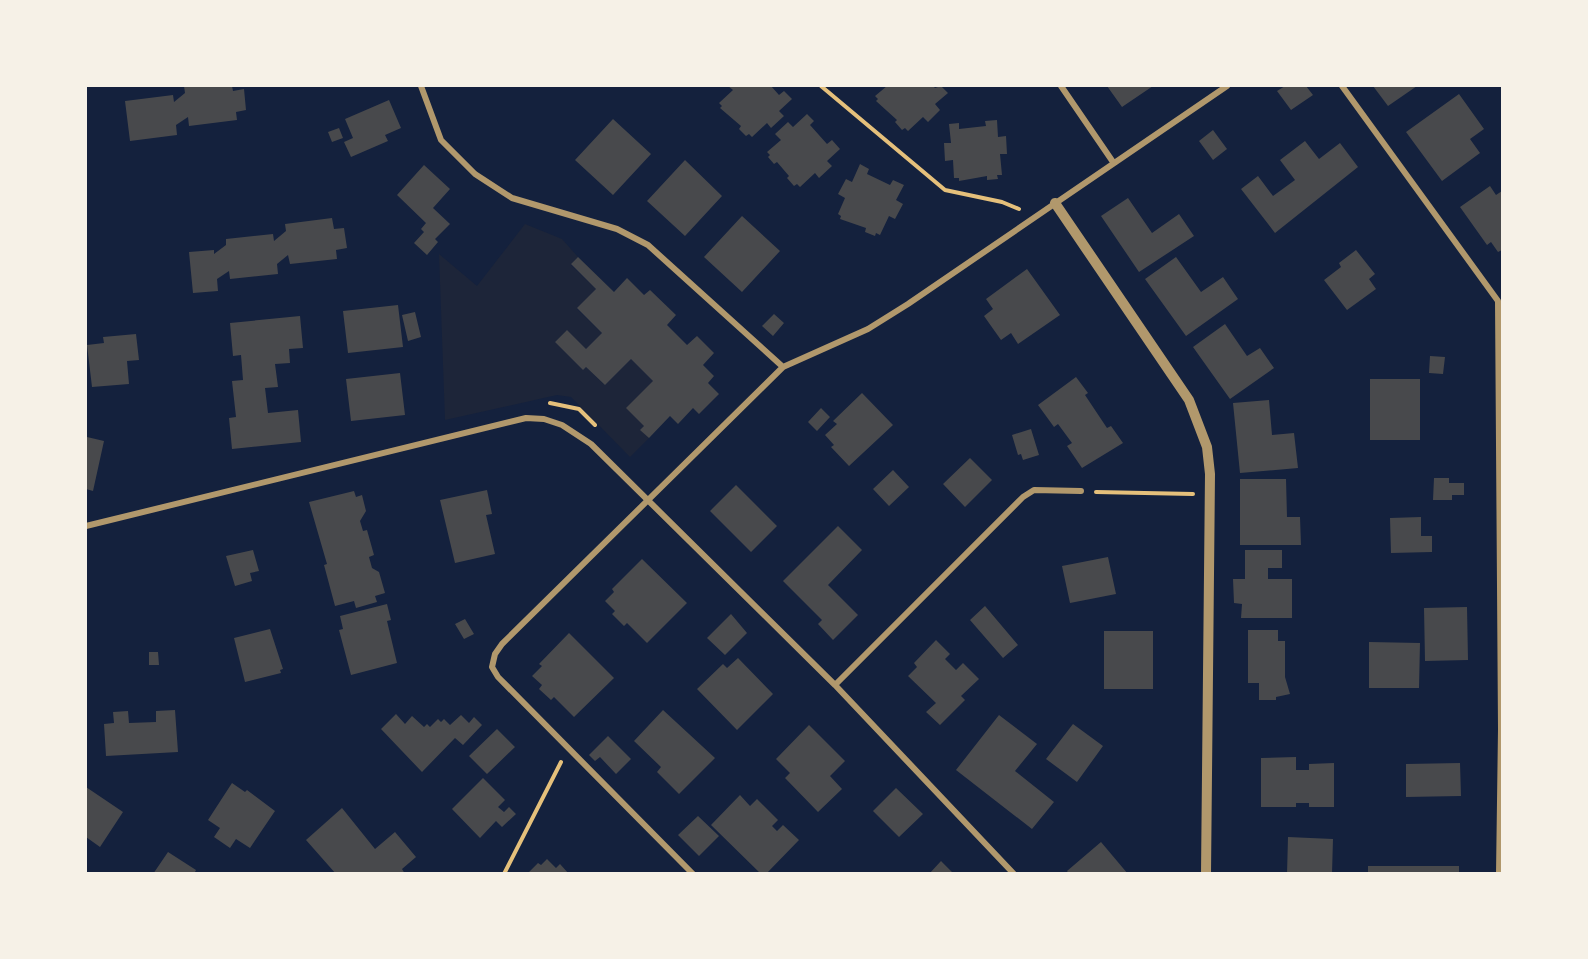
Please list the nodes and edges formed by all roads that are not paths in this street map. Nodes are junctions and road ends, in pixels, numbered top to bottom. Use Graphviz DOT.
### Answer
graph roads {
  1 [pos="420,86"];
  2 [pos="1061,86"];
  3 [pos="1227,86"];
  4 [pos="1342,86"];
  5 [pos="1113,162"];
  6 [pos="1055,203"];
  7 [pos="783,367"];
  8 [pos="1081,491"];
  9 [pos="650,499"];
  10 [pos="86,526"];
  11 [pos="835,685"];
  12 [pos="693,873"];
  13 [pos="1014,873"];
  14 [pos="1206,873"];
  15 [pos="1499,873"];
  1 -- 7 [label="street"];
  2 -- 5 [label="street"];
  3 -- 5 [label="street"];
  4 -- 15 [label="street"];
  5 -- 6 [label="street"];
  6 -- 7 [label="street"];
  6 -- 14 [label="street"];
  7 -- 9 [label="street"];
  8 -- 11 [label="street"];
  9 -- 10 [label="street"];
  9 -- 11 [label="street"];
  9 -- 12 [label="street"];
  11 -- 13 [label="street"];
}
